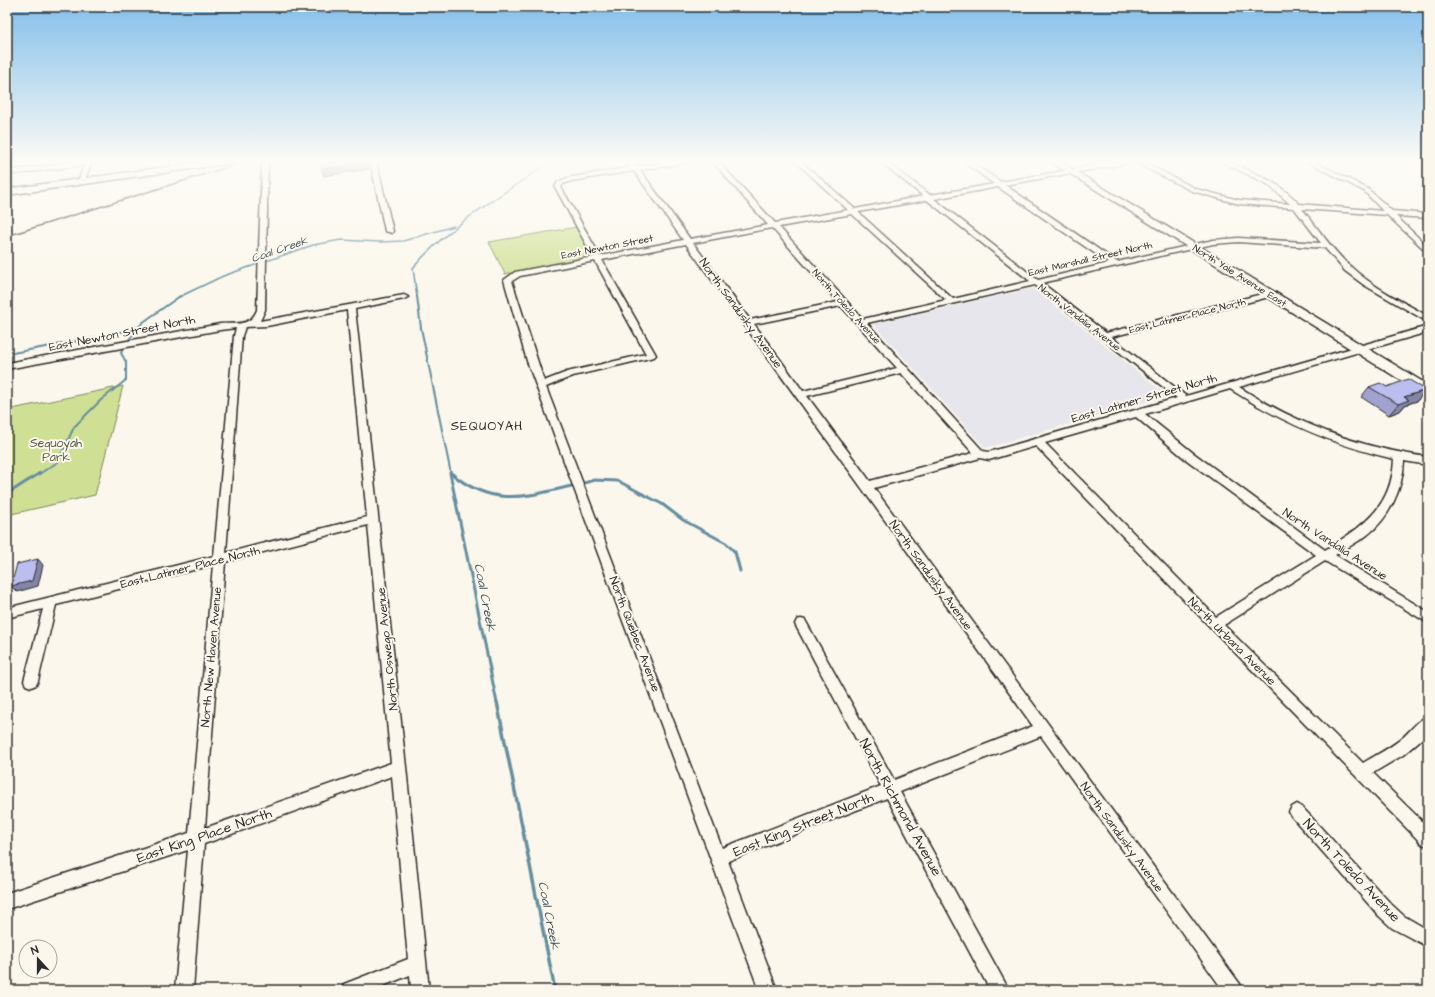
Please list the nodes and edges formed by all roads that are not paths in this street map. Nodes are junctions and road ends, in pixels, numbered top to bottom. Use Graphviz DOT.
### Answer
graph roads {
  1 [pos="264,207"];
  2 [pos="383,207"];
  3 [pos="569,207"];
  4 [pos="664,207"];
  5 [pos="757,207"];
  6 [pos="848,207"];
  7 [pos="883,207"];
  8 [pos="940,207"];
  9 [pos="1031,207"];
  10 [pos="1129,207"];
  11 [pos="1291,207"];
  12 [pos="1296,207"];
  13 [pos="1383,207"];
  14 [pos="854,212"];
  15 [pos="1389,212"];
  16 [pos="1428,216"];
  17 [pos="775,226"];
  18 [pos="389,231"];
  19 [pos="689,242"];
  20 [pos="1193,246"];
  21 [pos="1326,246"];
  22 [pos="1428,251"];
  23 [pos="598,259"];
  24 [pos="1115,264"];
  25 [pos="510,277"];
  26 [pos="1035,282"];
  27 [pos="1270,294"];
  28 [pos="404,297"];
  29 [pos="951,301"];
  30 [pos="844,303"];
  31 [pos="351,308"];
  32 [pos="1428,319"];
  33 [pos="862,322"];
  34 [pos="748,323"];
  35 [pos="247,325"];
  36 [pos="1428,329"];
  37 [pos="1104,336"];
  38 [pos="1360,349"];
  39 [pos="7,366"];
  40 [pos="904,369"];
  41 [pos="542,385"];
  42 [pos="1231,386"];
  43 [pos="1428,391"];
  44 [pos="800,395"];
  45 [pos="1184,399"];
  46 [pos="1138,413"];
  47 [pos="1038,442"];
  48 [pos="980,454"];
  49 [pos="1399,457"];
  50 [pos="1428,461"];
  51 [pos="867,486"];
  52 [pos="373,520"];
  53 [pos="1324,555"];
  54 [pos="219,559"];
  55 [pos="51,602"];
  56 [pos="7,613"];
  57 [pos="1428,618"];
  58 [pos="801,624"];
  59 [pos="1215,624"];
  60 [pos="31,681"];
  61 [pos="1428,722"];
  62 [pos="1042,729"];
  63 [pos="400,767"];
  64 [pos="1362,771"];
  65 [pos="891,789"];
  66 [pos="1297,812"];
  67 [pos="1428,838"];
  68 [pos="196,839"];
  69 [pos="719,857"];
  70 [pos="7,901"];
  71 [pos="1428,939"];
  72 [pos="417,964"];
  73 [pos="184,990"];
  74 [pos="350,990"];
  75 [pos="420,990"];
  76 [pos="768,990"];
  77 [pos="1000,990"];
  78 [pos="1234,990"];
  1 -- 35 [label="street, North New Haven Avenue"];
  2 -- 18 [label="street"];
  3 -- 23 [label="street"];
  4 -- 19 [label="street, North Sandusky Avenue"];
  5 -- 17 [label="street, North Toledo Avenue"];
  6 -- 14 [label="street"];
  7 -- 14 [label="street, East Newton Street"];
  8 -- 26 [label="street, North Vandalia Avenue"];
  9 -- 24 [label="street"];
  10 -- 20 [label="main road, North Yale Avenue East"];
  11 -- 12 [label="street"];
  12 -- 15 [label="street"];
  12 -- 21 [label="street"];
  13 -- 15 [label="street"];
  14 -- 17 [label="street, East Newton Street"];
  14 -- 29 [label="street"];
  15 -- 16 [label="street"];
  15 -- 22 [label="street"];
  17 -- 19 [label="street, East Newton Street"];
  17 -- 30 [label="street, North Toledo Avenue"];
  19 -- 23 [label="street, East Newton Street"];
  19 -- 34 [label="street, North Sandusky Avenue"];
  20 -- 21 [label="street, East Marshall Street North"];
  20 -- 24 [label="street, East Marshall Street North"];
  20 -- 27 [label="main road, North Yale Avenue East"];
  21 -- 32 [label="street"];
  23 -- 25 [label="street, East Newton Street"];
  23 -- 41 [label="street"];
  24 -- 26 [label="street, East Marshall Street North"];
  25 -- 41 [label="street, North Quebec Avenue"];
  26 -- 29 [label="street, East Marshall Street North"];
  26 -- 37 [label="street, North Vandalia Avenue"];
  27 -- 37 [label="street, East Latimer Place North"];
  27 -- 38 [label="main road, North Yale Avenue East"];
  28 -- 31 [label="street"];
  29 -- 33 [label="street, East Marshall Street North"];
  30 -- 33 [label="street, North Toledo Avenue"];
  30 -- 34 [label="street"];
  31 -- 35 [label="street"];
  31 -- 52 [label="street, North Oswego Avenue"];
  33 -- 40 [label="street, North Toledo Avenue"];
  34 -- 44 [label="street, North Sandusky Avenue"];
  35 -- 39 [label="street, East Newton Street North"];
  35 -- 54 [label="street, North New Haven Avenue"];
  36 -- 38 [label="street, East Latimer Street North"];
  37 -- 45 [label="street, North Vandalia Avenue"];
  38 -- 42 [label="street, East Latimer Street North"];
  38 -- 43 [label="main road, North Yale Avenue East"];
  40 -- 44 [label="street"];
  40 -- 48 [label="street, North Toledo Avenue"];
  41 -- 69 [label="street, North Quebec Avenue"];
  42 -- 45 [label="street, East Latimer Street North"];
  42 -- 49 [label="street"];
  44 -- 51 [label="street, North Sandusky Avenue"];
  45 -- 46 [label="street, East Latimer Street North"];
  46 -- 47 [label="street, East Latimer Street North"];
  46 -- 53 [label="street, North Vandalia Avenue"];
  47 -- 48 [label="street, East Latimer Street North"];
  47 -- 59 [label="street, North Urbana Avenue"];
  48 -- 51 [label="street, East Latimer Street North"];
  49 -- 50 [label="street"];
  49 -- 53 [label="street"];
  51 -- 62 [label="street, North Sandusky Avenue"];
  52 -- 54 [label="street, East Latimer Place North"];
  52 -- 63 [label="street, North Oswego Avenue"];
  53 -- 57 [label="street, North Vandalia Avenue"];
  53 -- 59 [label="street"];
  54 -- 55 [label="street, East Latimer Place North"];
  54 -- 68 [label="street, North New Haven Avenue"];
  55 -- 56 [label="street, East Latimer Place North"];
  55 -- 60 [label="street"];
  58 -- 65 [label="street, North Richmond Avenue"];
  59 -- 64 [label="street, North Urbana Avenue"];
  61 -- 64 [label="street"];
  62 -- 65 [label="street, East King Street North"];
  62 -- 78 [label="street, North Sandusky Avenue"];
  63 -- 68 [label="street, East King Place North"];
  63 -- 72 [label="street, North Oswego Avenue"];
  64 -- 67 [label="street, North Urbana Avenue"];
  65 -- 69 [label="street, East King Street North"];
  65 -- 77 [label="street, North Richmond Avenue"];
  66 -- 71 [label="street, North Toledo Avenue"];
  68 -- 70 [label="street, East King Place North"];
  68 -- 73 [label="street, North New Haven Avenue"];
  69 -- 76 [label="street, North Quebec Avenue"];
  72 -- 74 [label="street"];
  72 -- 75 [label="street, North Oswego Avenue"];
}
